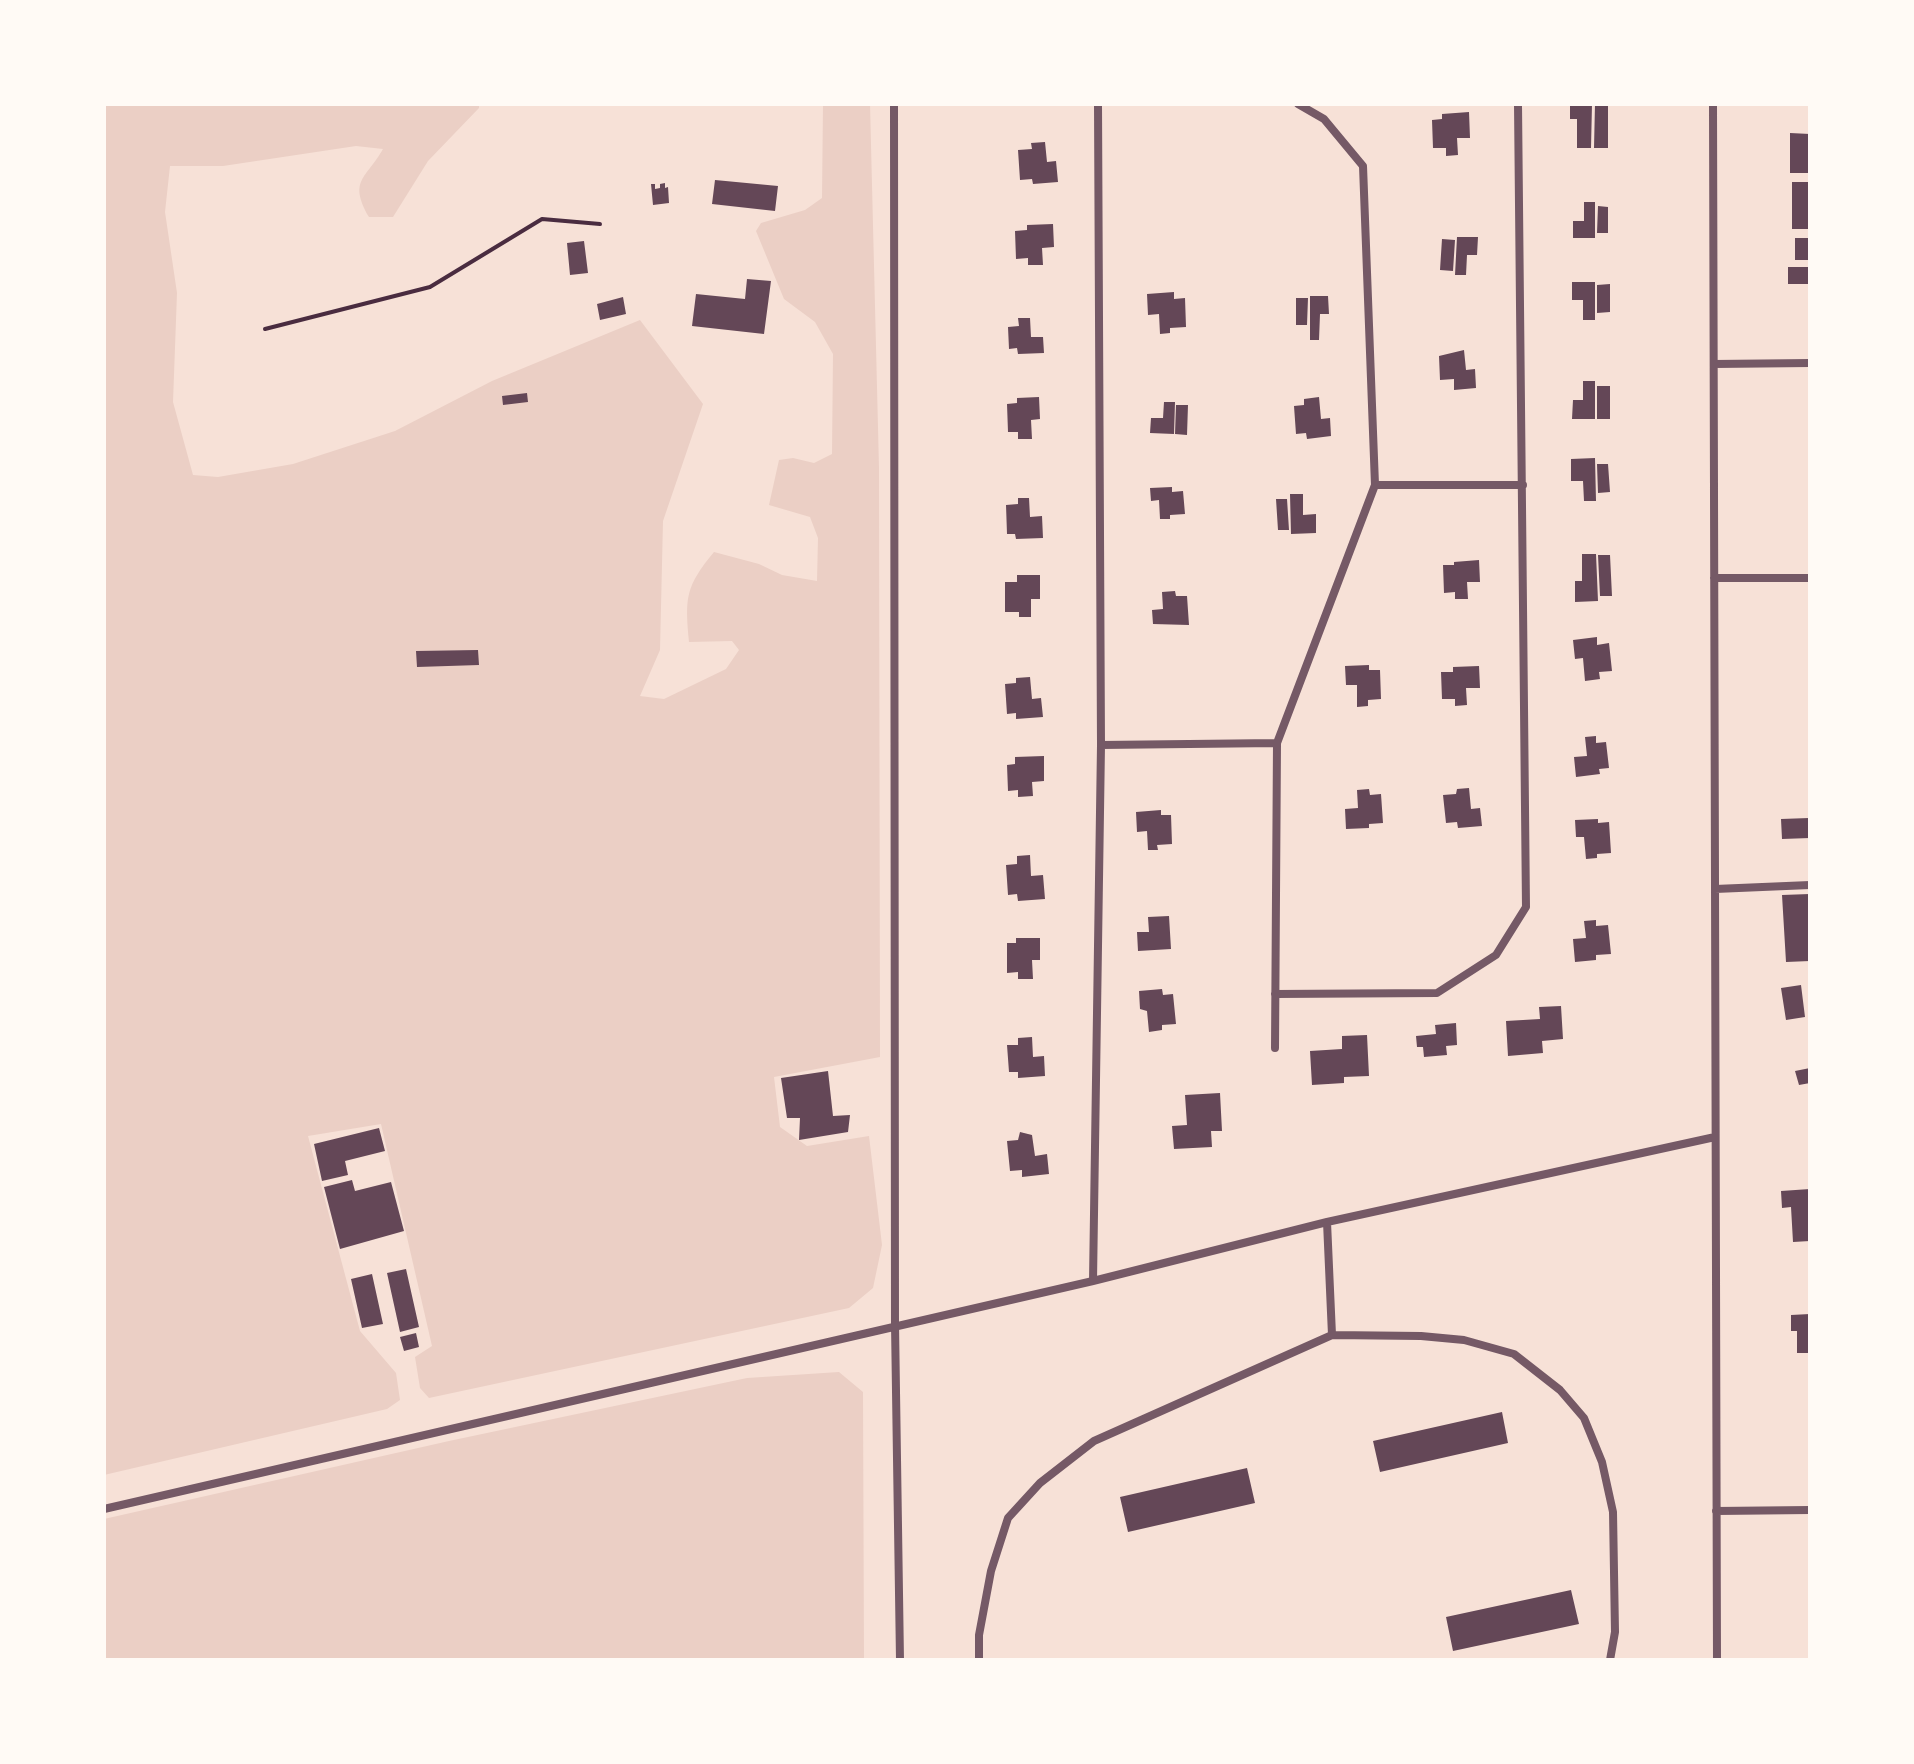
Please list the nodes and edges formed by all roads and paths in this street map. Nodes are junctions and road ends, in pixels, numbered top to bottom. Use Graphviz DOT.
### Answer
graph roads {
  1 [pos="894,104"];
  2 [pos="1098,104"];
  3 [pos="1298,104"];
  4 [pos="1518,104"];
  5 [pos="1713,104"];
  6 [pos="600,224"];
  7 [pos="265,329"];
  8 [pos="1810,363"];
  9 [pos="1714,364"];
  10 [pos="1375,485"];
  11 [pos="1523,485"];
  12 [pos="1714,578"];
  13 [pos="1810,578"];
  14 [pos="1277,743"];
  15 [pos="1101,745"];
  16 [pos="1810,885"];
  17 [pos="1715,889"];
  18 [pos="1275,994"];
  19 [pos="1275,1048"];
  20 [pos="1715,1137"];
  21 [pos="1327,1222"];
  22 [pos="1093,1281"];
  23 [pos="895,1324"];
  24 [pos="1332,1335"];
  25 [pos="104,1509"];
  26 [pos="1810,1510"];
  27 [pos="1716,1511"];
  28 [pos="900,1660"];
  29 [pos="979,1660"];
  30 [pos="1610,1660"];
  31 [pos="1717,1660"];
  1 -- 23 [label="street"];
  2 -- 15 [label="street"];
  3 -- 10 [label="street"];
  4 -- 11 [label="street"];
  5 -- 9 [label="street"];
  6 -- 7 [label="path"];
  8 -- 9 [label="street"];
  9 -- 12 [label="street"];
  10 -- 11 [label="street"];
  10 -- 14 [label="street"];
  11 -- 18 [label="street"];
  12 -- 13 [label="street"];
  12 -- 17 [label="street"];
  14 -- 15 [label="street"];
  14 -- 18 [label="street"];
  15 -- 22 [label="street"];
  16 -- 17 [label="street"];
  17 -- 20 [label="street"];
  18 -- 19 [label="street"];
  20 -- 21 [label="street"];
  20 -- 27 [label="street"];
  21 -- 22 [label="street"];
  21 -- 24 [label="street"];
  22 -- 23 [label="street"];
  23 -- 25 [label="street"];
  23 -- 28 [label="street"];
  24 -- 29 [label="street"];
  24 -- 30 [label="street"];
  26 -- 27 [label="street"];
  27 -- 31 [label="street"];
}
